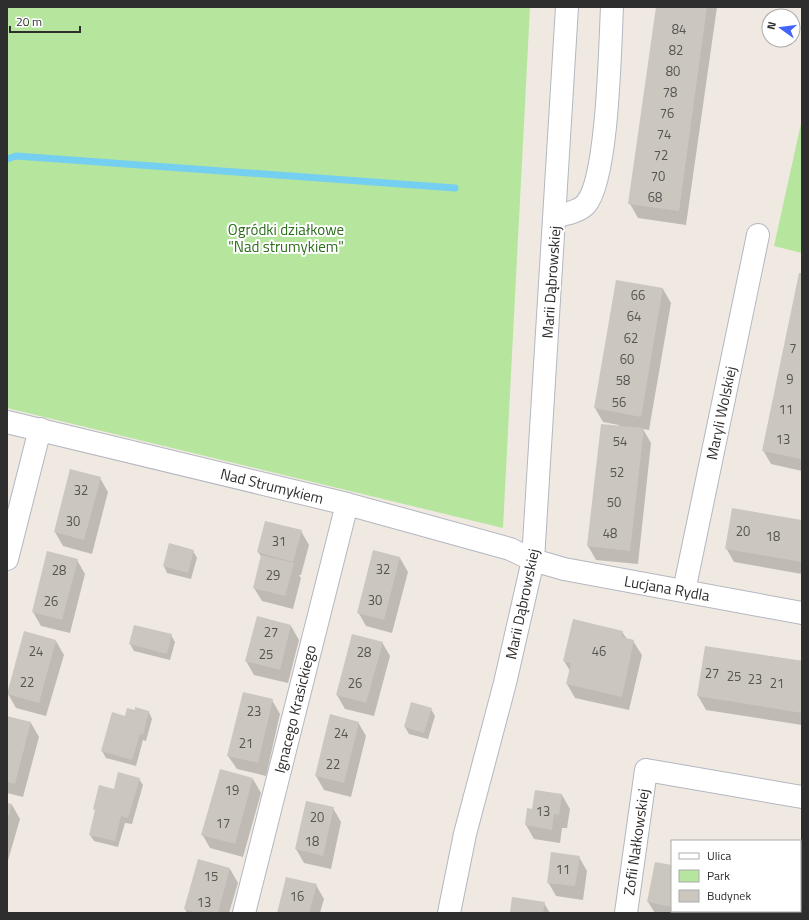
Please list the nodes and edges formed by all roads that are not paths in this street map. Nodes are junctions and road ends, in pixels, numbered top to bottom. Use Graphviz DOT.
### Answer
graph roads {
  1 [pos="567,7"];
  2 [pos="612,7"];
  3 [pos="555,216"];
  4 [pos="758,235"];
  5 [pos="7,422"];
  6 [pos="40,429"];
  7 [pos="347,504"];
  8 [pos="7,559"];
  9 [pos="533,560"];
  10 [pos="684,591"];
  11 [pos="802,613"];
  12 [pos="802,797"];
  13 [pos="244,913"];
  14 [pos="449,913"];
  15 [pos="626,913"];
  1 -- 3 [label="street, Marii Dąbrowskiej"];
  2 -- 3 [label="street, Marii Dąbrowskiej"];
  3 -- 9 [label="street, Marii Dąbrowskiej"];
  4 -- 10 [label="street, Maryli Wolskiej"];
  5 -- 6 [label="street, Nad Strumykiem"];
  6 -- 7 [label="street, Nad Strumykiem"];
  6 -- 8 [label="street"];
  7 -- 9 [label="street, Nad Strumykiem"];
  7 -- 13 [label="street, Ignacego Krasickiego"];
  9 -- 10 [label="street, Lucjana Rydla"];
  9 -- 14 [label="street, Marii Dąbrowskiej"];
  10 -- 11 [label="street, Lucjana Rydla"];
  12 -- 15 [label="street, Zofii Nałkowskiej"];
}
